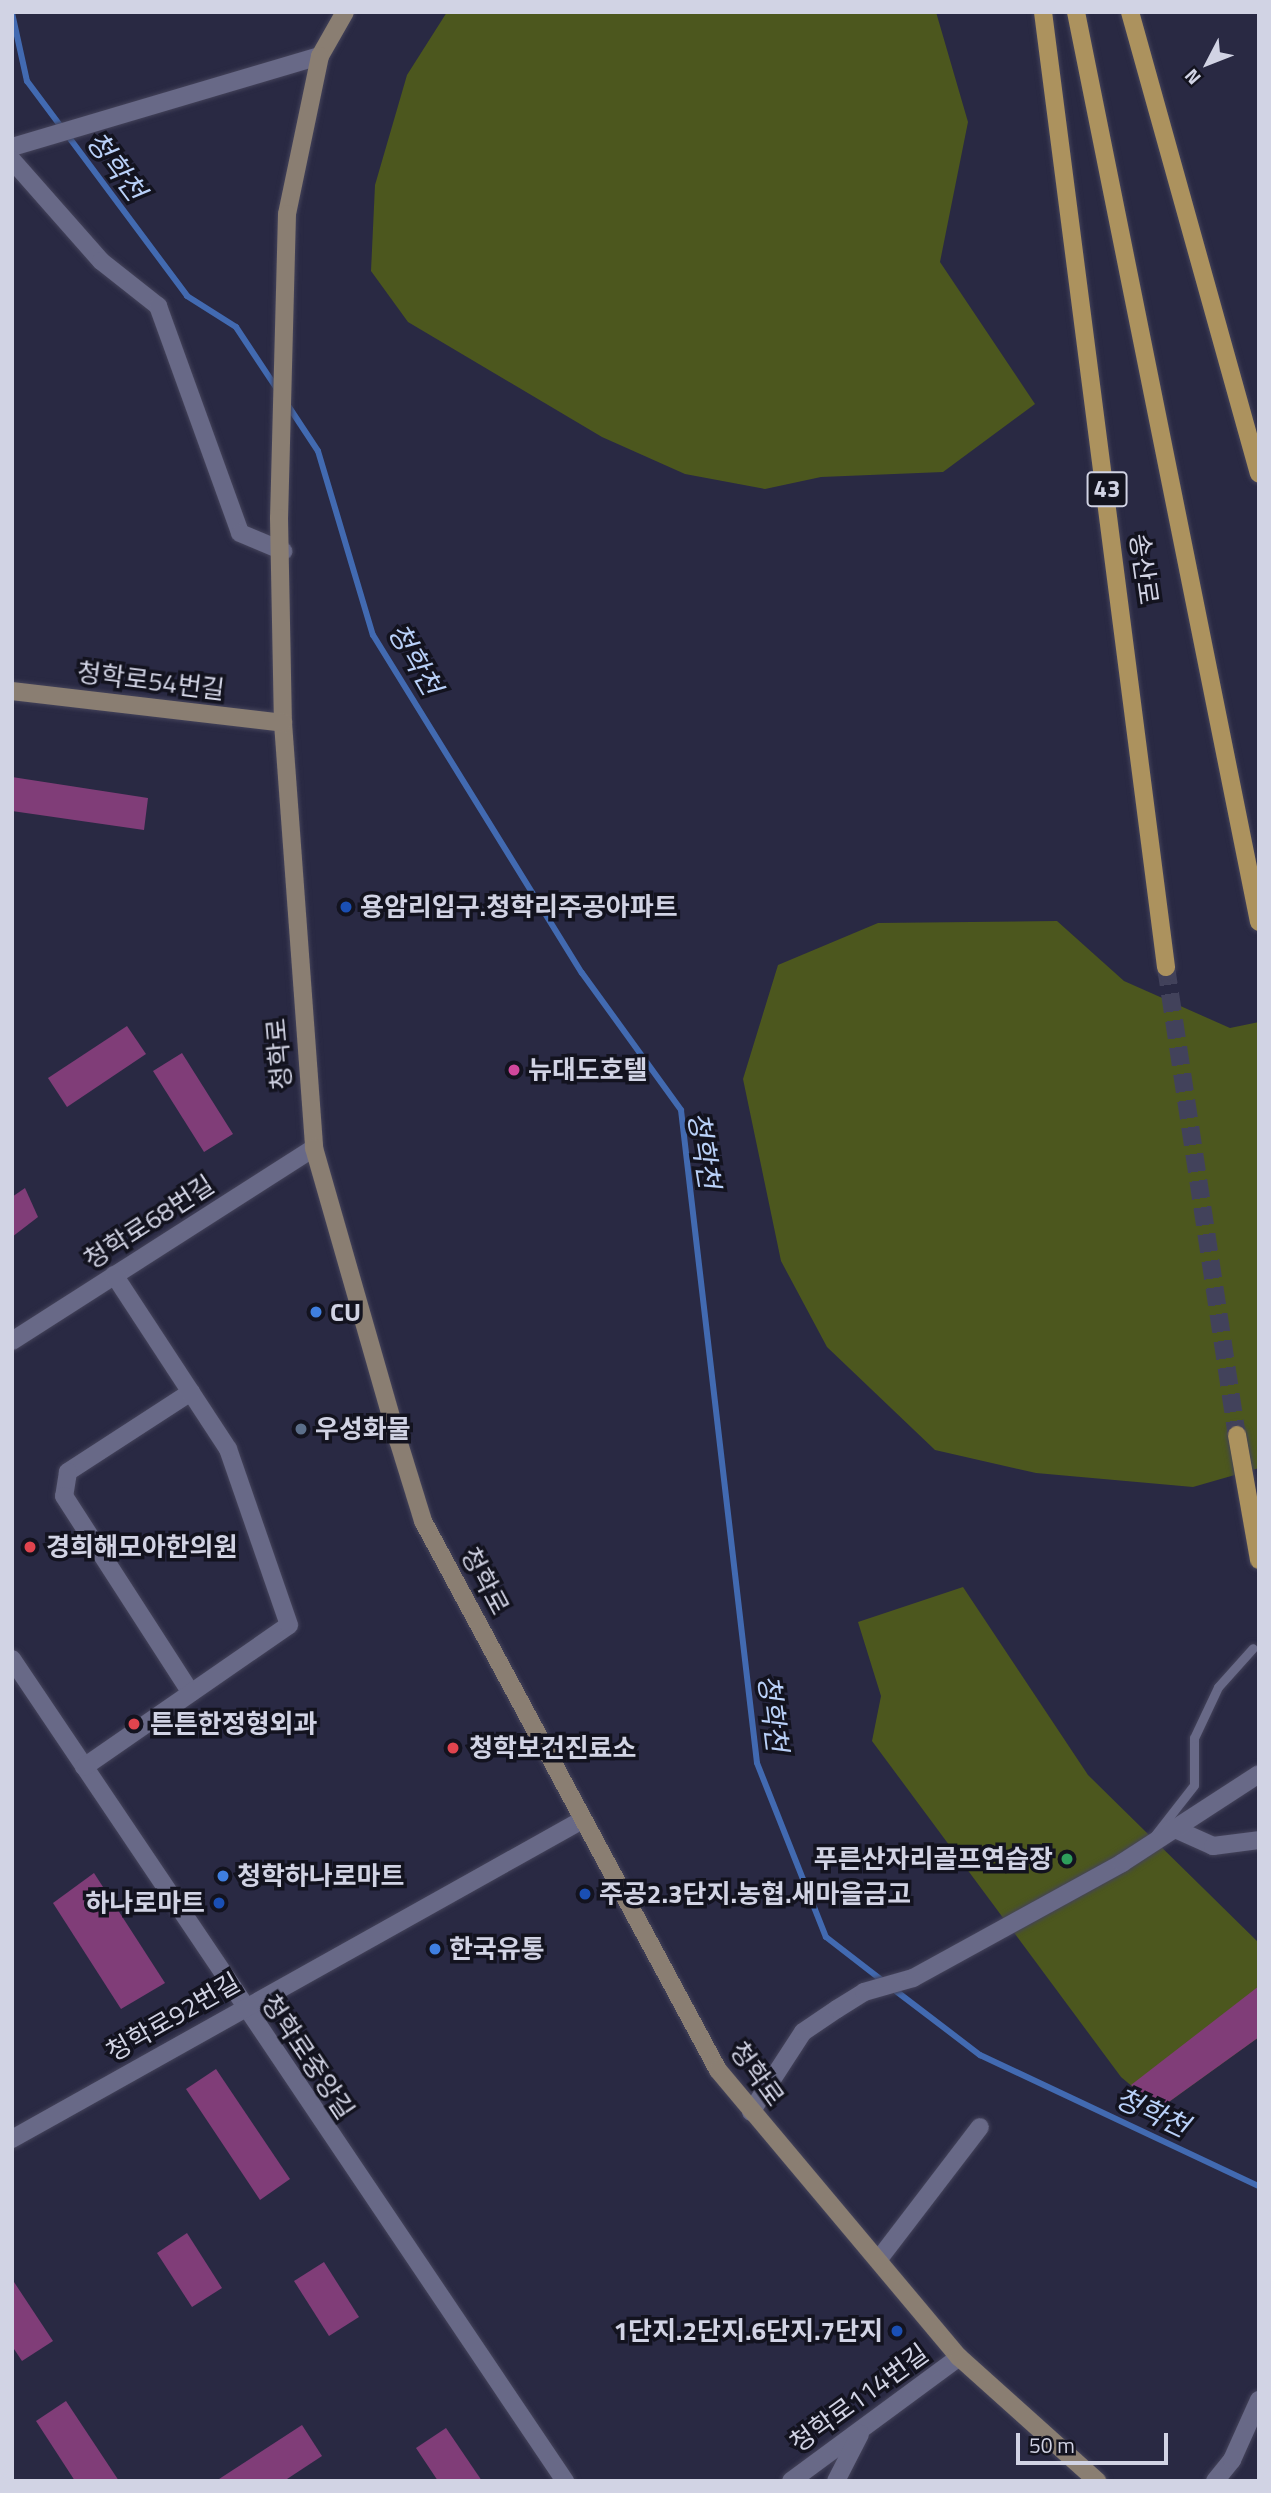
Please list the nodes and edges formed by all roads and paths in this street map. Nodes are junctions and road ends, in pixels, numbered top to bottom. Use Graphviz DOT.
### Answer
graph roads {
  1 [pos="1043,12"];
  2 [pos="1076,12"];
  3 [pos="1130,12"];
  4 [pos="344,14"];
  5 [pos="320,56"];
  6 [pos="12,147"];
  7 [pos="12,160"];
  8 [pos="1259,473"];
  9 [pos="283,551"];
  10 [pos="12,691"];
  11 [pos="284,723"];
  12 [pos="1259,922"];
  13 [pos="1166,967"];
  14 [pos="314,1147"];
  15 [pos="114,1275"];
  16 [pos="12,1341"];
  17 [pos="191,1392"];
  18 [pos="1237,1435"];
  19 [pos="1259,1560"];
  20 [pos="1253,1648"];
  21 [pos="12,1658"];
  22 [pos="191,1693"];
  23 [pos="84,1767"];
  24 [pos="1259,1774"];
  25 [pos="582,1820"];
  26 [pos="1173,1828"];
  27 [pos="1259,1840"];
  28 [pos="1143,1849"];
  29 [pos="243,2007"];
  30 [pos="751,2112"];
  31 [pos="980,2127"];
  32 [pos="12,2139"];
  33 [pos="879,2259"];
  34 [pos="959,2357"];
  35 [pos="1259,2400"];
  36 [pos="862,2431"];
  37 [pos="565,2481"];
  38 [pos="791,2481"];
  39 [pos="836,2481"];
  40 [pos="1097,2481"];
  41 [pos="1215,2481"];
  1 -- 13 [label="main road, 송산로 / 43"];
  2 -- 12 [label="main road, 송산로 / 43"];
  3 -- 8 [label="main road"];
  4 -- 5 [label="street, 청학로"];
  5 -- 6 [label="street"];
  5 -- 9 [label="street, 청학로"];
  7 -- 9 [label="street"];
  9 -- 11 [label="street, 청학로"];
  10 -- 11 [label="street, 청학로54번길"];
  11 -- 14 [label="street, 청학로"];
  14 -- 15 [label="street, 청학로68번길"];
  14 -- 25 [label="street, 청학로"];
  15 -- 16 [label="street, 청학로68번길"];
  15 -- 17 [label="street"];
  17 -- 22 [label="street"];
  17 -- 22 [label="street"];
  18 -- 19 [label="main road"];
  20 -- 28 [label="lane"];
  21 -- 23 [label="street, 청학로중앙길"];
  22 -- 23 [label="street"];
  23 -- 29 [label="street, 청학로중앙길"];
  24 -- 26 [label="street"];
  25 -- 29 [label="street, 청학로92번길"];
  25 -- 30 [label="street, 청학로"];
  26 -- 27 [label="street"];
  26 -- 28 [label="street"];
  28 -- 30 [label="street"];
  29 -- 32 [label="street, 청학로92번길"];
  29 -- 37 [label="street, 청학로중앙길"];
  30 -- 33 [label="street, 청학로"];
  31 -- 33 [label="street"];
  33 -- 34 [label="street, 청학로"];
  34 -- 36 [label="street, 청학로114번길"];
  34 -- 40 [label="street, 청학로"];
  35 -- 41 [label="street"];
  36 -- 38 [label="street, 청학로114번길"];
  36 -- 39 [label="street"];
}
